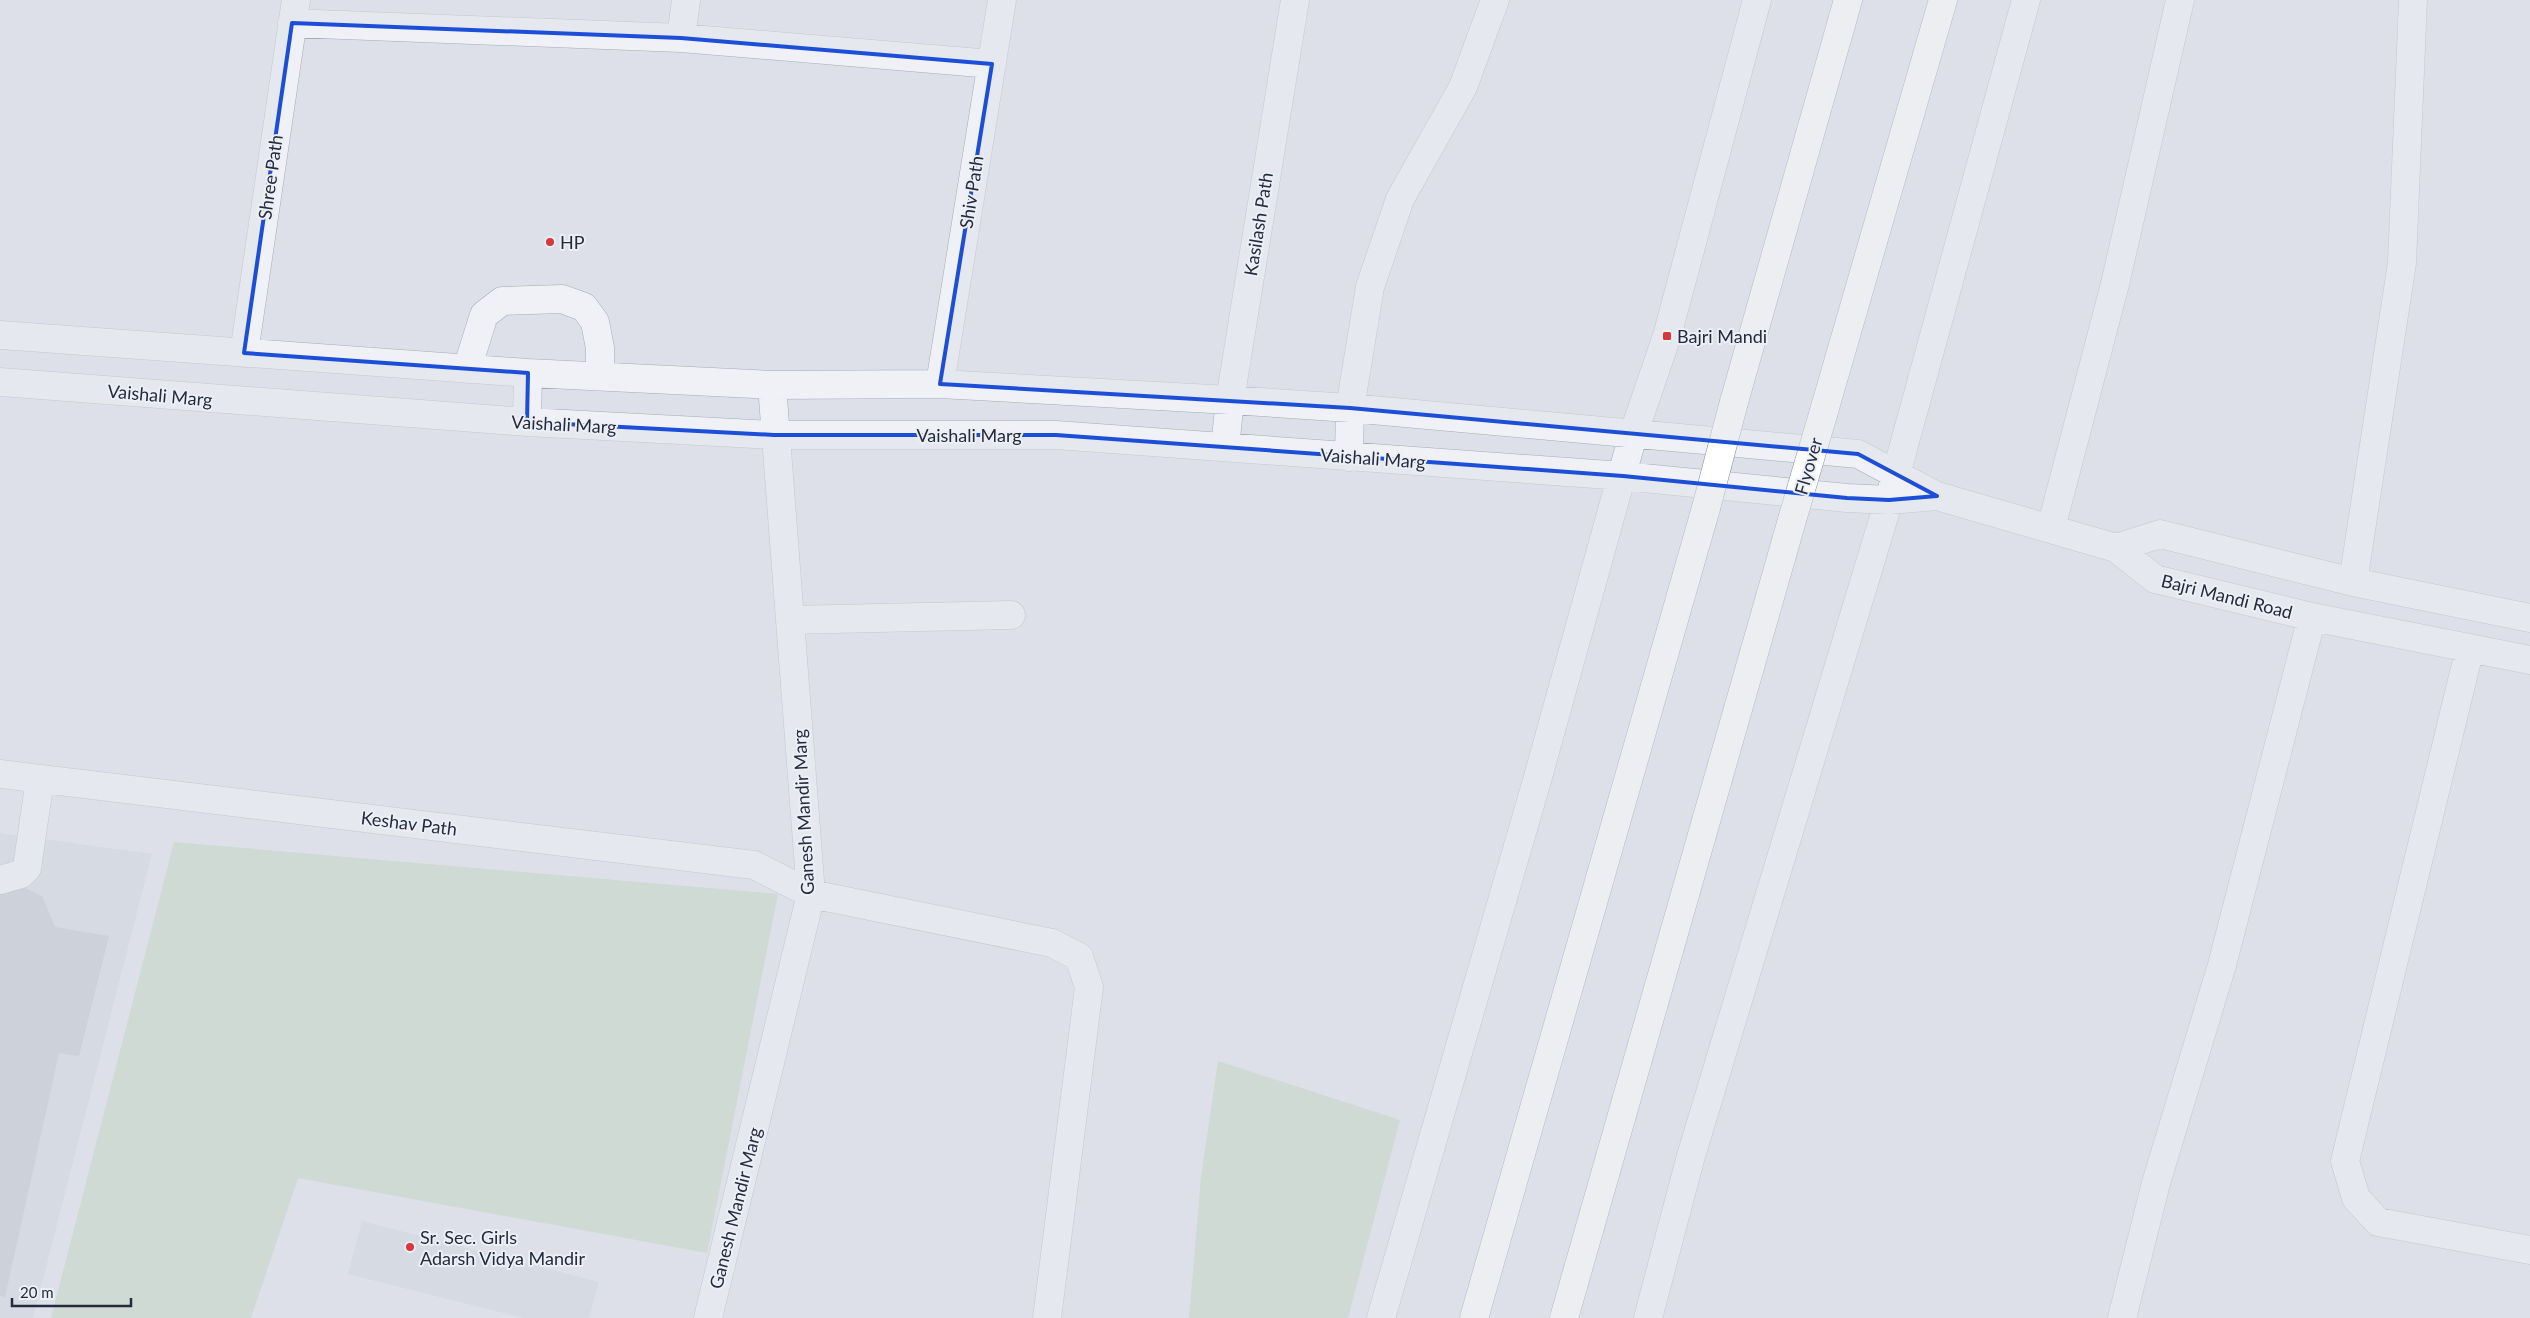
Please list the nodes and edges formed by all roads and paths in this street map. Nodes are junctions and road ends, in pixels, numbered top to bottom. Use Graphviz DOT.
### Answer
graph roads {
  1 [pos="686,0"];
  2 [pos="1002,0"];
  3 [pos="1295,0"];
  4 [pos="1495,0"];
  5 [pos="1757,0"];
  6 [pos="1848,0"];
  7 [pos="1942,0"];
  8 [pos="2026,0"];
  9 [pos="2180,0"];
  10 [pos="2413,0"];
  11 [pos="294,12"];
  12 [pos="681,38"];
  13 [pos="992,64"];
  14 [pos="0,335"];
  15 [pos="244,353"];
  16 [pos="467,369"];
  17 [pos="528,373"];
  18 [pos="600,376"];
  19 [pos="0,382"];
  20 [pos="940,384"];
  21 [pos="772,385"];
  22 [pos="1230,400"];
  23 [pos="1350,408"];
  24 [pos="527,422"];
  25 [pos="774,435"];
  26 [pos="1633,435"];
  27 [pos="1225,448"];
  28 [pos="1349,457"];
  29 [pos="1896,472"];
  30 [pos="1623,476"];
  31 [pos="1937,496"];
  32 [pos="1889,500"];
  33 [pos="2051,528"];
  34 [pos="2116,548"];
  35 [pos="2353,582"];
  36 [pos="1011,615"];
  37 [pos="2312,617"];
  38 [pos="2530,618"];
  39 [pos="790,620"];
  40 [pos="2470,648"];
  41 [pos="2530,660"];
  42 [pos="0,774"];
  43 [pos="40,779"];
  44 [pos="0,880"];
  45 [pos="811,894"];
  46 [pos="2530,1250"];
  47 [pos="708,1318"];
  48 [pos="1047,1318"];
  49 [pos="1381,1318"];
  50 [pos="1474,1318"];
  51 [pos="1564,1318"];
  52 [pos="1648,1318"];
  53 [pos="2122,1318"];
  1 -- 12 [label="street"];
  2 -- 13 [label="street, Shiv Path"];
  3 -- 22 [label="street, Kasilash Path"];
  4 -- 23 [label="street"];
  5 -- 26 [label="street"];
  6 -- 50 [label="highway, bridge"];
  7 -- 51 [label="highway, Flyover, bridge"];
  8 -- 29 [label="street"];
  9 -- 33 [label="street"];
  10 -- 35 [label="street"];
  11 -- 12 [label="street"];
  11 -- 15 [label="street, Shree Path"];
  12 -- 13 [label="street"];
  13 -- 20 [label="street, Shiv Path"];
  14 -- 15 [label="street"];
  15 -- 16 [label="street"];
  16 -- 17 [label="street"];
  16 -- 18 [label="street"];
  17 -- 18 [label="street"];
  17 -- 24 [label="street"];
  18 -- 21 [label="street"];
  19 -- 24 [label="street, Vaishali Marg"];
  20 -- 21 [label="street"];
  20 -- 22 [label="street"];
  21 -- 25 [label="street, Ganesh Mandir Marg"];
  22 -- 23 [label="street"];
  22 -- 27 [label="street, Kasilash Path"];
  23 -- 26 [label="street"];
  23 -- 28 [label="street"];
  24 -- 25 [label="street, Vaishali Marg"];
  25 -- 27 [label="street, Vaishali Marg"];
  25 -- 39 [label="street, Ganesh Mandir Marg"];
  26 -- 29 [label="street"];
  26 -- 30 [label="street"];
  27 -- 28 [label="street, Vaishali Marg"];
  28 -- 30 [label="street, Vaishali Marg"];
  29 -- 31 [label="street"];
  29 -- 32 [label="street"];
  30 -- 32 [label="street, Vaishali Marg"];
  30 -- 49 [label="street"];
  31 -- 32 [label="street, Vaishali Marg"];
  31 -- 33 [label="street, Bajri Mandi Road"];
  32 -- 52 [label="street"];
  33 -- 34 [label="street, Bajri Mandi Road"];
  34 -- 35 [label="street"];
  34 -- 37 [label="street, Bajri Mandi Road"];
  35 -- 38 [label="street"];
  36 -- 39 [label="street"];
  37 -- 40 [label="street, Bajri Mandi Road"];
  37 -- 53 [label="street"];
  39 -- 45 [label="street, Ganesh Mandir Marg"];
  40 -- 41 [label="street, Bajri Mandi Road"];
  40 -- 46 [label="street"];
  42 -- 43 [label="street, Keshav Path"];
  43 -- 44 [label="street"];
  43 -- 45 [label="street, Keshav Path"];
  45 -- 47 [label="street, Ganesh Mandir Marg"];
  45 -- 48 [label="street, Keshav Path"];
}
